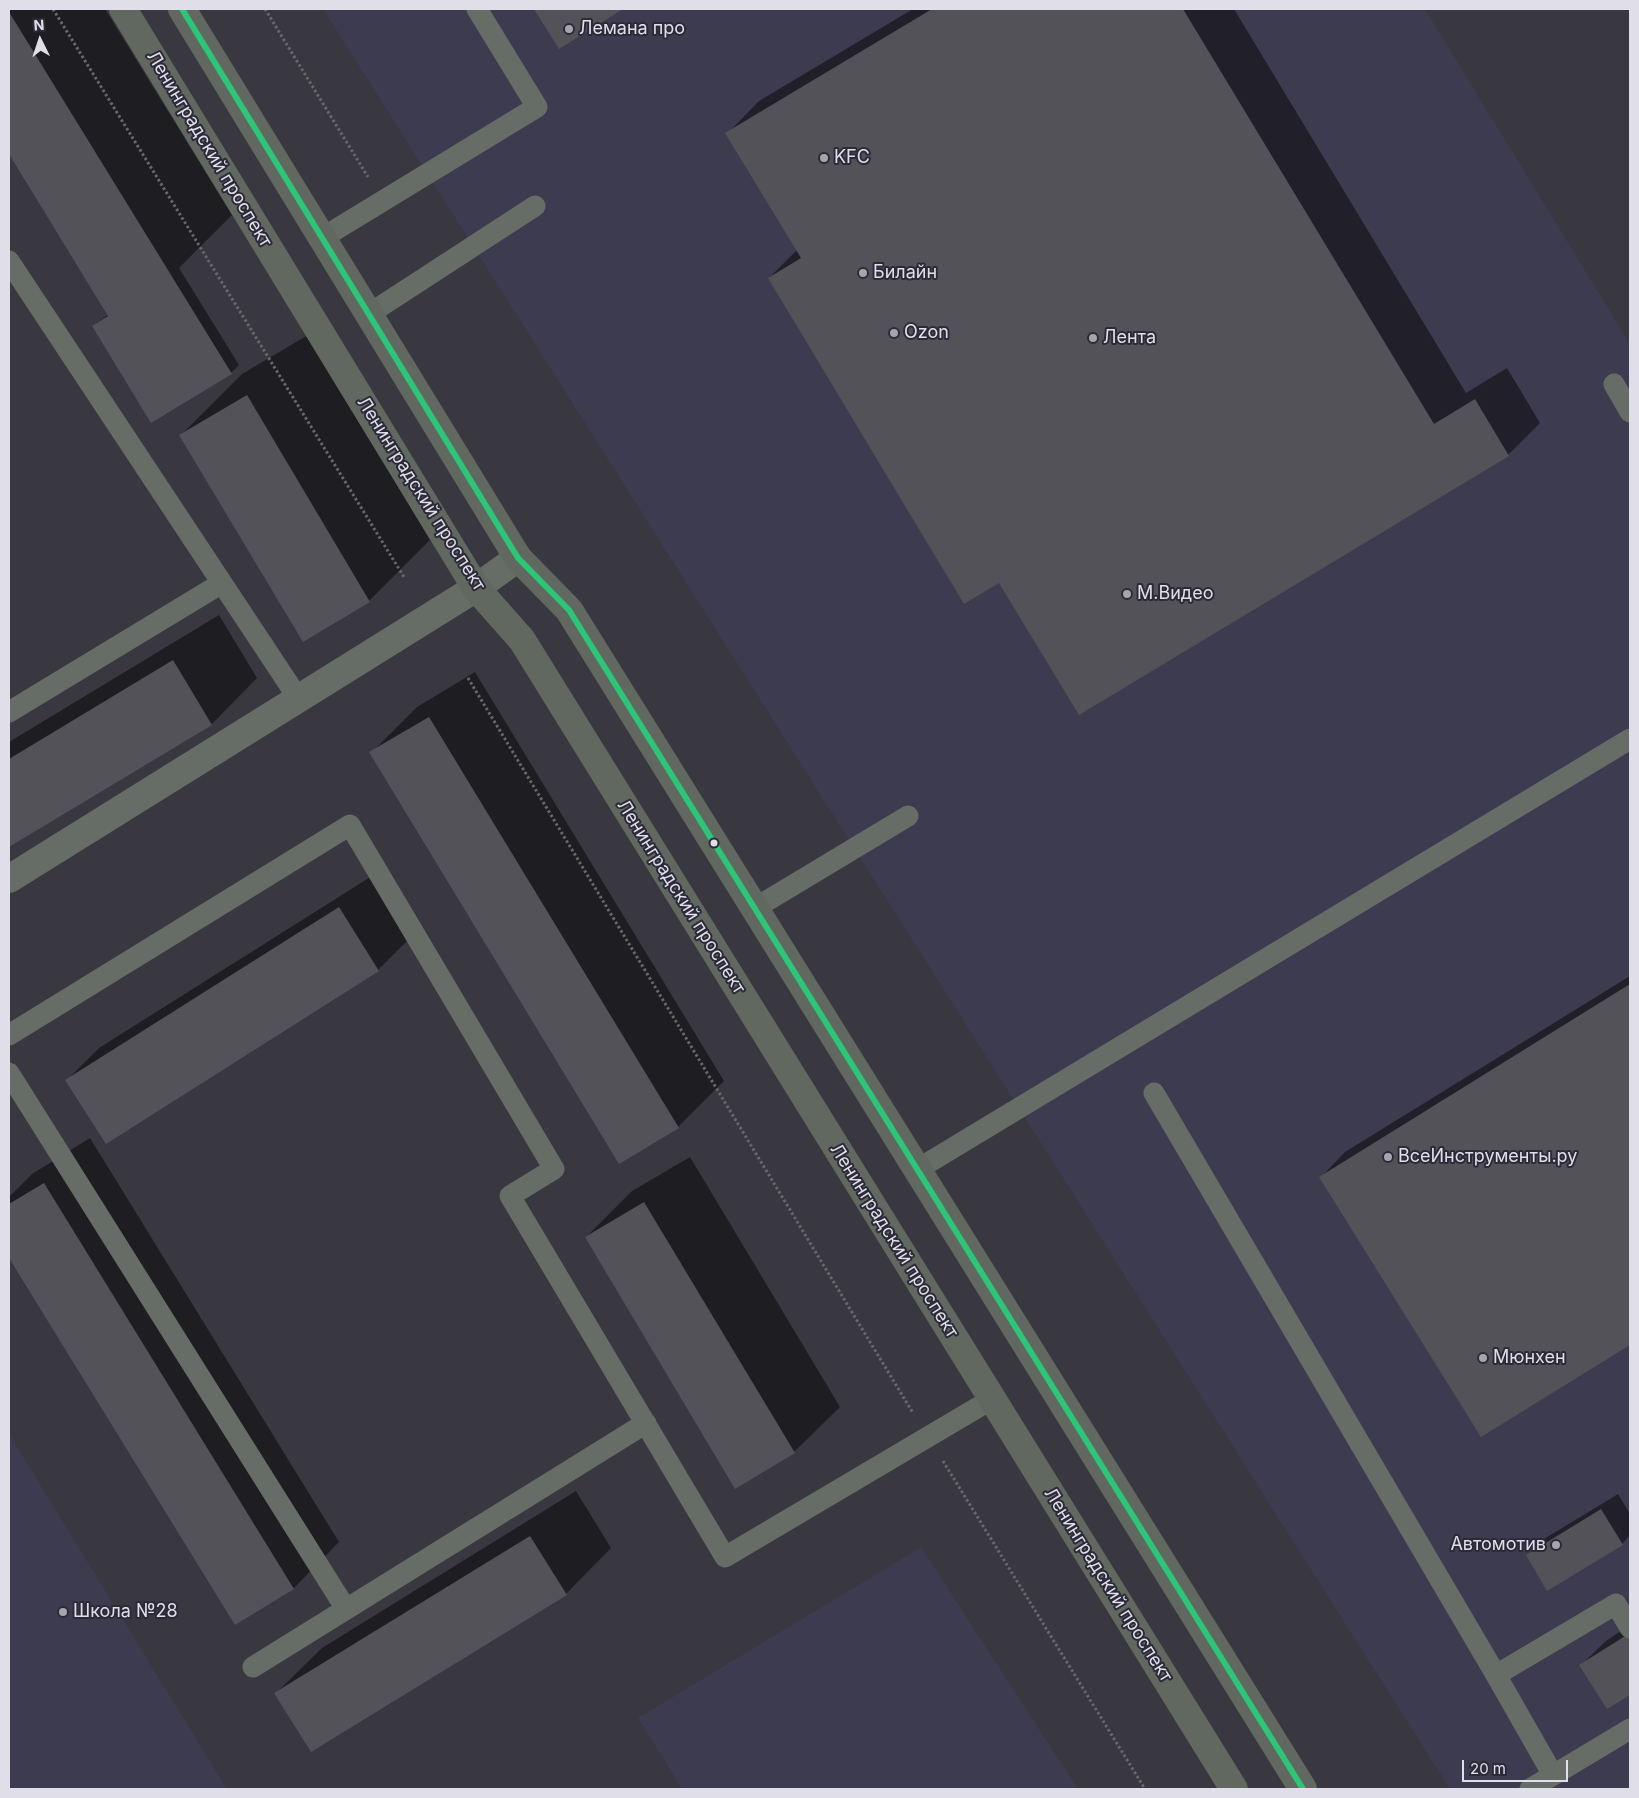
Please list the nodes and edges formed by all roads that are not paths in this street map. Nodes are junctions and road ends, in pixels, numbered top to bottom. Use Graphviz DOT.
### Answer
graph roads {
  1 [pos="123,9"];
  2 [pos="182,9"];
  3 [pos="477,9"];
  4 [pos="535,206"];
  5 [pos="322,238"];
  6 [pos="9,261"];
  7 [pos="369,314"];
  8 [pos="1614,384"];
  9 [pos="1630,412"];
  10 [pos="518,558"];
  11 [pos="222,583"];
  12 [pos="476,588"];
  13 [pos="298,698"];
  14 [pos="9,712"];
  15 [pos="1630,740"];
  16 [pos="908,816"];
  17 [pos="9,879"];
  18 [pos="755,908"];
  19 [pos="9,1035"];
  20 [pos="9,1073"];
  21 [pos="1154,1093"];
  22 [pos="918,1170"];
  23 [pos="992,1398"];
  24 [pos="646,1423"];
  25 [pos="346,1609"];
  26 [pos="1630,1628"];
  27 [pos="253,1667"];
  28 [pos="1496,1675"];
  29 [pos="1630,1729"];
  30 [pos="1553,1775"];
  31 [pos="1234,1789"];
  32 [pos="1303,1789"];
  33 [pos="1530,1789"];
  1 -- 12 [label="main road, Ленинградский проспект"];
  2 -- 5 [label="main road"];
  3 -- 5 [label="lane"];
  4 -- 7 [label="lane"];
  5 -- 7 [label="main road"];
  6 -- 11 [label="lane"];
  7 -- 10 [label="main road"];
  8 -- 9 [label="lane"];
  10 -- 12 [label="street"];
  10 -- 18 [label="main road"];
  11 -- 13 [label="lane"];
  11 -- 14 [label="lane"];
  12 -- 13 [label="street"];
  12 -- 23 [label="main road, Ленинградский проспект"];
  13 -- 17 [label="street"];
  15 -- 22 [label="lane"];
  16 -- 18 [label="lane"];
  18 -- 22 [label="main road"];
  19 -- 24 [label="lane"];
  20 -- 25 [label="lane"];
  21 -- 28 [label="lane"];
  22 -- 32 [label="main road"];
  23 -- 24 [label="lane"];
  23 -- 31 [label="main road, Ленинградский проспект"];
  24 -- 25 [label="lane"];
  25 -- 27 [label="lane"];
  26 -- 28 [label="lane"];
  28 -- 30 [label="lane"];
  29 -- 30 [label="lane"];
  30 -- 33 [label="lane"];
}
